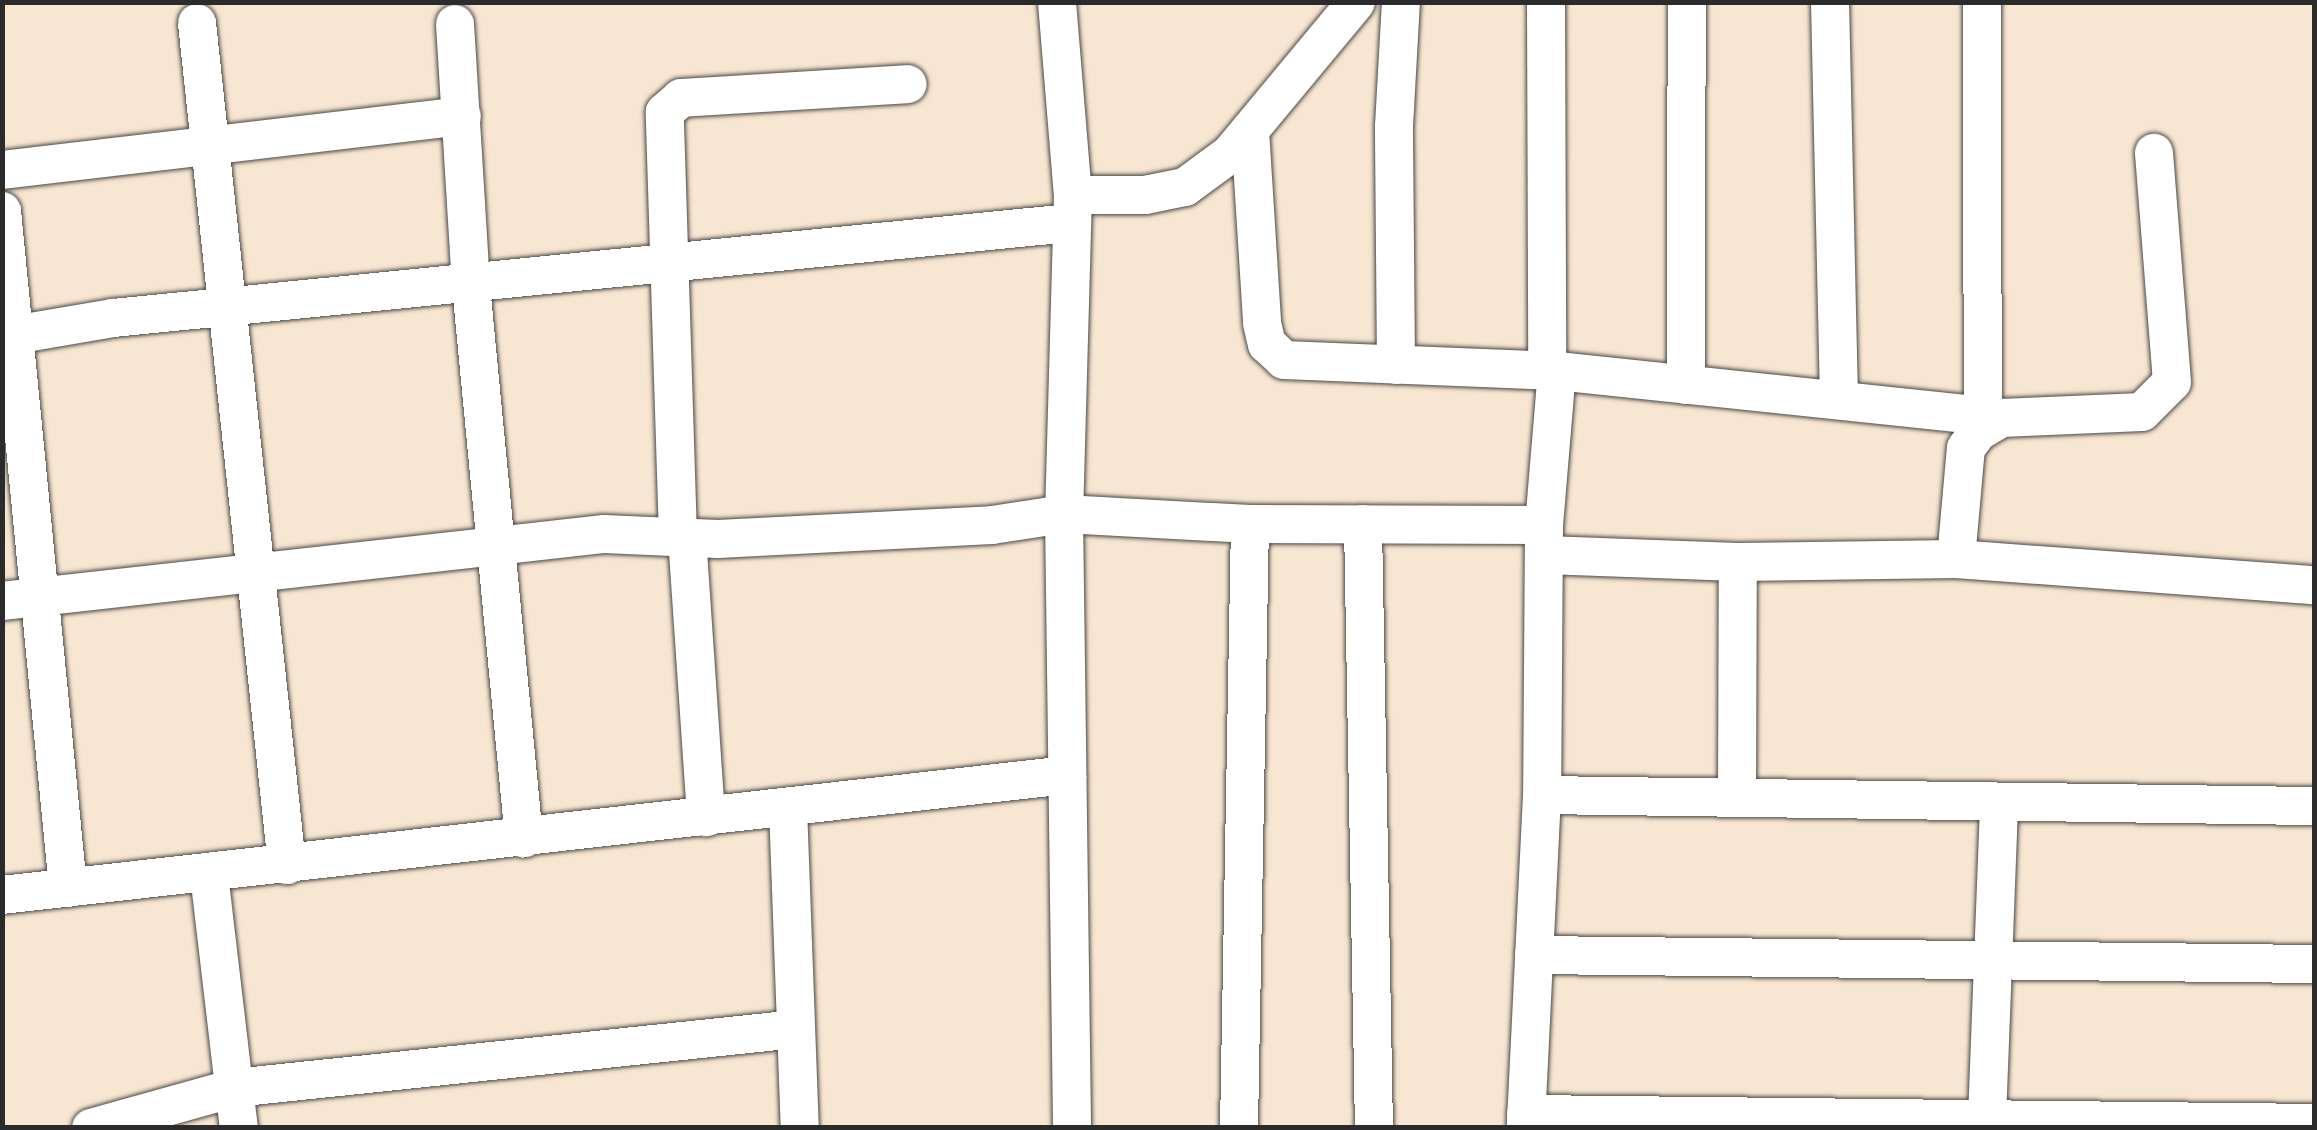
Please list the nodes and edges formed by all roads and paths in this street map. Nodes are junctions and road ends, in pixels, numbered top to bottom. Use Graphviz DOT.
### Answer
graph roads {
  1 [pos="1057,2"];
  2 [pos="1356,2"];
  3 [pos="1400,2"];
  4 [pos="1546,2"];
  5 [pos="1687,2"];
  6 [pos="1830,2"];
  7 [pos="1982,2"];
  8 [pos="197,23"];
  9 [pos="454,24"];
  10 [pos="908,84"];
  11 [pos="462,116"];
  12 [pos="1250,130"];
  13 [pos="213,147"];
  14 [pos="2154,154"];
  15 [pos="2,170"];
  16 [pos="1071,209"];
  17 [pos="2,211"];
  18 [pos="671,263"];
  19 [pos="471,286"];
  20 [pos="232,309"];
  21 [pos="9,336"];
  22 [pos="1396,365"];
  23 [pos="1552,371"];
  24 [pos="1686,385"];
  25 [pos="1840,400"];
  26 [pos="1992,417"];
  27 [pos="1064,514"];
  28 [pos="1250,524"];
  29 [pos="1363,524"];
  30 [pos="682,537"];
  31 [pos="1544,540"];
  32 [pos="496,542"];
  33 [pos="1956,559"];
  34 [pos="1738,562"];
  35 [pos="258,574"];
  36 [pos="2314,585"];
  37 [pos="21,599"];
  38 [pos="1066,776"];
  39 [pos="1542,795"];
  40 [pos="1737,798"];
  41 [pos="1999,802"];
  42 [pos="2314,806"];
  43 [pos="788,807"];
  44 [pos="706,816"];
  45 [pos="524,838"];
  46 [pos="287,865"];
  47 [pos="208,874"];
  48 [pos="68,888"];
  49 [pos="2,895"];
  50 [pos="1534,954"];
  51 [pos="1996,960"];
  52 [pos="2314,964"];
  53 [pos="796,1028"];
  54 [pos="234,1088"];
  55 [pos="1526,1121"];
  56 [pos="2004,1122"];
  57 [pos="2314,1123"];
  58 [pos="92,1128"];
  59 [pos="239,1128"];
  60 [pos="800,1128"];
  61 [pos="1072,1128"];
  62 [pos="1239,1128"];
  63 [pos="1374,1128"];
  1 -- 16 [label="street"];
  2 -- 12 [label="street"];
  3 -- 22 [label="street"];
  4 -- 23 [label="street"];
  5 -- 24 [label="street"];
  6 -- 25 [label="street"];
  7 -- 26 [label="street"];
  8 -- 13 [label="street"];
  9 -- 11 [label="street"];
  10 -- 18 [label="street"];
  11 -- 13 [label="street"];
  11 -- 19 [label="street"];
  12 -- 16 [label="street"];
  12 -- 22 [label="street"];
  13 -- 15 [label="street"];
  13 -- 20 [label="street"];
  14 -- 26 [label="street"];
  16 -- 18 [label="street"];
  16 -- 27 [label="street"];
  17 -- 21 [label="street"];
  18 -- 19 [label="street"];
  18 -- 30 [label="street"];
  19 -- 20 [label="street"];
  19 -- 32 [label="street"];
  20 -- 21 [label="street"];
  20 -- 35 [label="street"];
  21 -- 37 [label="street"];
  22 -- 23 [label="street"];
  23 -- 24 [label="street"];
  23 -- 31 [label="street"];
  24 -- 25 [label="street"];
  25 -- 26 [label="street"];
  26 -- 33 [label="street"];
  27 -- 28 [label="street"];
  27 -- 30 [label="street"];
  27 -- 38 [label="street"];
  28 -- 29 [label="street"];
  28 -- 62 [label="street"];
  29 -- 31 [label="street"];
  29 -- 63 [label="street"];
  30 -- 32 [label="street"];
  30 -- 44 [label="street"];
  31 -- 34 [label="street"];
  31 -- 39 [label="street"];
  32 -- 35 [label="street"];
  32 -- 45 [label="street"];
  33 -- 34 [label="street"];
  33 -- 36 [label="street"];
  34 -- 40 [label="street"];
  35 -- 37 [label="street"];
  35 -- 46 [label="street"];
  37 -- 48 [label="street"];
  38 -- 43 [label="street"];
  38 -- 61 [label="street"];
  39 -- 40 [label="street"];
  39 -- 50 [label="street"];
  40 -- 41 [label="street"];
  41 -- 42 [label="street"];
  41 -- 51 [label="street"];
  43 -- 44 [label="street"];
  43 -- 53 [label="street"];
  44 -- 45 [label="street"];
  45 -- 46 [label="street"];
  46 -- 47 [label="street"];
  47 -- 48 [label="street"];
  47 -- 54 [label="street"];
  48 -- 49 [label="street"];
  50 -- 51 [label="street"];
  50 -- 55 [label="street"];
  51 -- 52 [label="street"];
  51 -- 56 [label="street"];
  53 -- 54 [label="street"];
  53 -- 60 [label="street"];
  54 -- 58 [label="street"];
  54 -- 59 [label="street"];
  55 -- 56 [label="street"];
  56 -- 57 [label="street"];
}
